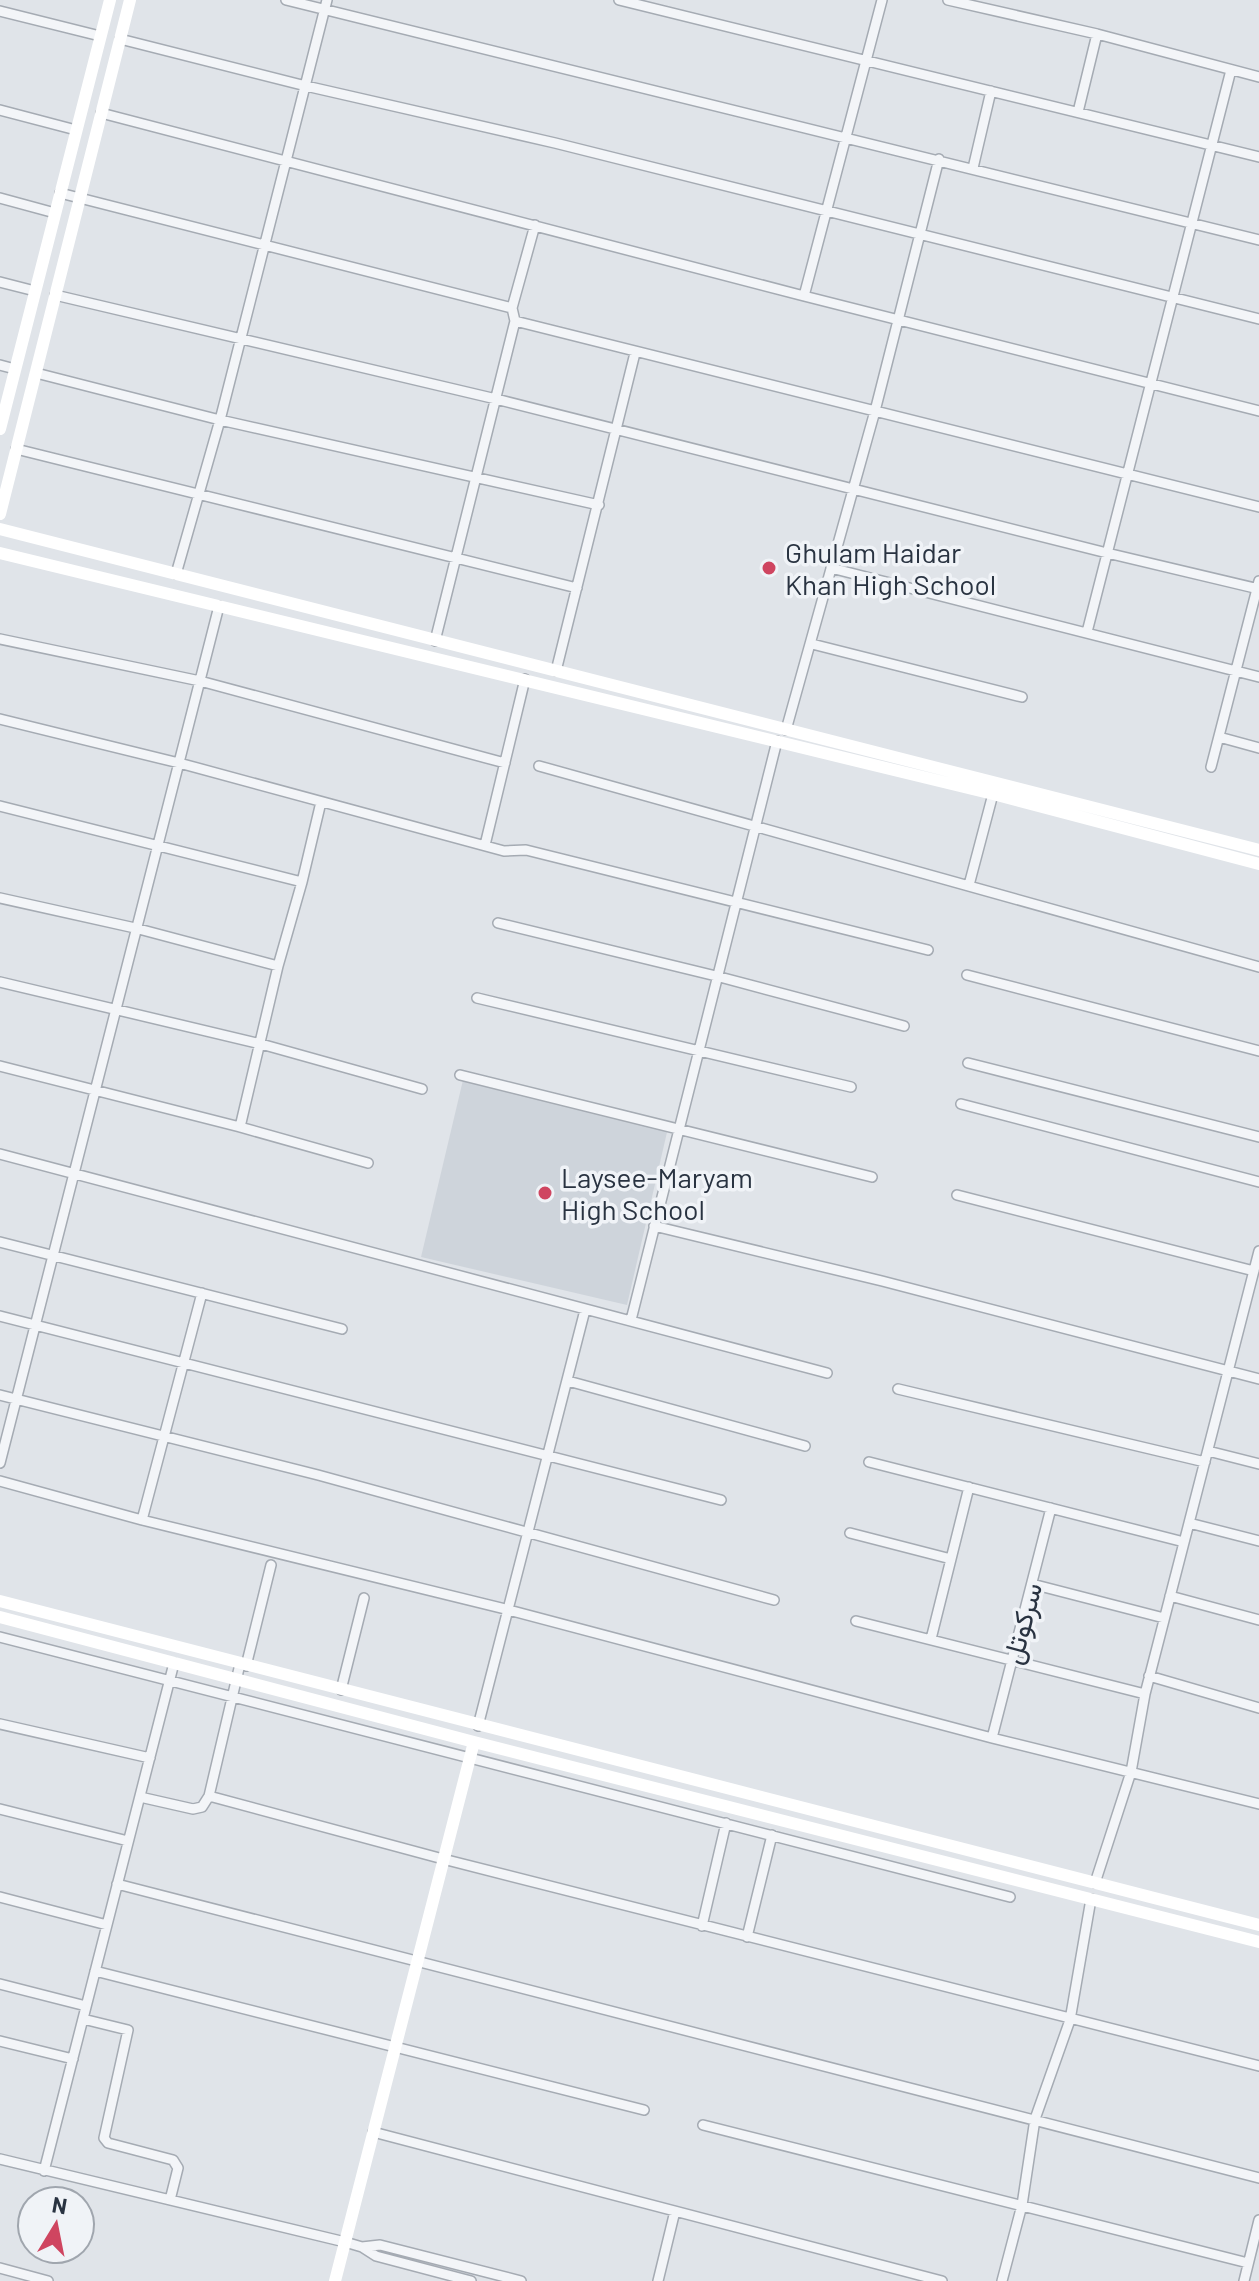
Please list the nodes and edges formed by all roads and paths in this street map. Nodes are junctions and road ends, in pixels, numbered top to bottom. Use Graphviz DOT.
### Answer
graph roads {
  1 [pos="110,0"];
  2 [pos="130,0"];
  3 [pos="286,0"];
  4 [pos="619,0"];
  5 [pos="882,0"];
  6 [pos="948,0"];
  7 [pos="326,5"];
  8 [pos="987,5"];
  9 [pos="0,11"];
  10 [pos="1097,34"];
  11 [pos="100,36"];
  12 [pos="120,39"];
  13 [pos="865,60"];
  14 [pos="1231,70"];
  15 [pos="1259,77"];
  16 [pos="306,86"];
  17 [pos="991,91"];
  18 [pos="0,110"];
  19 [pos="1078,112"];
  20 [pos="101,113"];
  21 [pos="76,130"];
  22 [pos="846,137"];
  23 [pos="1212,145"];
  24 [pos="1259,157"];
  25 [pos="939,159"];
  26 [pos="286,163"];
  27 [pos="973,168"];
  28 [pos="60,193"];
  29 [pos="0,198"];
  30 [pos="79,198"];
  31 [pos="827,212"];
  32 [pos="55,213"];
  33 [pos="1192,223"];
  34 [pos="535,225"];
  35 [pos="919,236"];
  36 [pos="1259,240"];
  37 [pos="264,247"];
  38 [pos="0,282"];
  39 [pos="35,291"];
  40 [pos="55,295"];
  41 [pos="804,296"];
  42 [pos="1173,297"];
  43 [pos="512,308"];
  44 [pos="1259,319"];
  45 [pos="515,321"];
  46 [pos="898,321"];
  47 [pos="241,340"];
  48 [pos="635,353"];
  49 [pos="0,365"];
  50 [pos="15,369"];
  51 [pos="36,373"];
  52 [pos="1151,383"];
  53 [pos="496,399"];
  54 [pos="875,411"];
  55 [pos="1259,411"];
  56 [pos="220,420"];
  57 [pos="0,429"];
  58 [pos="618,429"];
  59 [pos="16,449"];
  60 [pos="1127,475"];
  61 [pos="476,479"];
  62 [pos="852,490"];
  63 [pos="198,494"];
  64 [pos="599,505"];
  65 [pos="1259,507"];
  66 [pos="0,514"];
  67 [pos="0,529"];
  68 [pos="0,553"];
  69 [pos="1107,553"];
  70 [pos="457,557"];
  71 [pos="831,568"];
  72 [pos="176,574"];
  73 [pos="1258,586"];
  74 [pos="577,588"];
  75 [pos="219,606"];
  76 [pos="1087,632"];
  77 [pos="0,639"];
  78 [pos="435,641"];
  79 [pos="812,644"];
  80 [pos="556,671"];
  81 [pos="1238,671"];
  82 [pos="1259,677"];
  83 [pos="525,679"];
  84 [pos="200,681"];
  85 [pos="1022,697"];
  86 [pos="695,707"];
  87 [pos="0,719"];
  88 [pos="692,720"];
  89 [pos="786,730"];
  90 [pos="1219,737"];
  91 [pos="777,741"];
  92 [pos="1259,748"];
  93 [pos="179,763"];
  94 [pos="505,763"];
  95 [pos="539,766"];
  96 [pos="1211,767"];
  97 [pos="993,794"];
  98 [pos="321,802"];
  99 [pos="0,806"];
  100 [pos="756,827"];
  101 [pos="485,845"];
  102 [pos="157,846"];
  103 [pos="1259,850"];
  104 [pos="1259,864"];
  105 [pos="302,882"];
  106 [pos="969,885"];
  107 [pos="0,898"];
  108 [pos="735,900"];
  109 [pos="498,923"];
  110 [pos="135,928"];
  111 [pos="928,950"];
  112 [pos="278,966"];
  113 [pos="1259,967"];
  114 [pos="967,975"];
  115 [pos="716,976"];
  116 [pos="0,982"];
  117 [pos="477,998"];
  118 [pos="115,1010"];
  119 [pos="904,1026"];
  120 [pos="261,1044"];
  121 [pos="697,1051"];
  122 [pos="1259,1051"];
  123 [pos="968,1063"];
  124 [pos="0,1066"];
  125 [pos="460,1075"];
  126 [pos="851,1087"];
  127 [pos="95,1089"];
  128 [pos="422,1089"];
  129 [pos="961,1104"];
  130 [pos="240,1127"];
  131 [pos="678,1129"];
  132 [pos="1259,1137"];
  133 [pos="0,1154"];
  134 [pos="368,1163"];
  135 [pos="73,1172"];
  136 [pos="872,1177"];
  137 [pos="1259,1182"];
  138 [pos="957,1195"];
  139 [pos="654,1226"];
  140 [pos="0,1242"];
  141 [pos="1259,1251"];
  142 [pos="53,1256"];
  143 [pos="1255,1277"];
  144 [pos="202,1293"];
  145 [pos="585,1310"];
  146 [pos="0,1316"];
  147 [pos="631,1320"];
  148 [pos="36,1325"];
  149 [pos="342,1329"];
  150 [pos="184,1361"];
  151 [pos="1228,1372"];
  152 [pos="827,1373"];
  153 [pos="1259,1379"];
  154 [pos="568,1381"];
  155 [pos="898,1389"];
  156 [pos="0,1395"];
  157 [pos="18,1400"];
  158 [pos="165,1437"];
  159 [pos="805,1446"];
  160 [pos="1208,1451"];
  161 [pos="548,1457"];
  162 [pos="869,1462"];
  163 [pos="1205,1462"];
  164 [pos="0,1463"];
  165 [pos="1259,1464"];
  166 [pos="0,1481"];
  167 [pos="969,1487"];
  168 [pos="721,1500"];
  169 [pos="1051,1508"];
  170 [pos="142,1520"];
  171 [pos="1189,1523"];
  172 [pos="529,1532"];
  173 [pos="850,1533"];
  174 [pos="1259,1541"];
  175 [pos="1184,1542"];
  176 [pos="951,1559"];
  177 [pos="271,1565"];
  178 [pos="1032,1584"];
  179 [pos="1170,1596"];
  180 [pos="364,1598"];
  181 [pos="774,1600"];
  182 [pos="0,1601"];
  183 [pos="509,1610"];
  184 [pos="0,1617"];
  185 [pos="1164,1618"];
  186 [pos="1259,1620"];
  187 [pos="856,1621"];
  188 [pos="0,1637"];
  189 [pos="931,1639"];
  190 [pos="1012,1660"];
  191 [pos="174,1663"];
  192 [pos="243,1665"];
  193 [pos="1149,1676"];
  194 [pos="170,1679"];
  195 [pos="236,1679"];
  196 [pos="341,1690"];
  197 [pos="1145,1694"];
  198 [pos="232,1695"];
  199 [pos="372,1698"];
  200 [pos="1259,1708"];
  201 [pos="413,1709"];
  202 [pos="368,1714"];
  203 [pos="0,1724"];
  204 [pos="410,1725"];
  205 [pos="478,1726"];
  206 [pos="992,1738"];
  207 [pos="474,1742"];
  208 [pos="470,1757"];
  209 [pos="150,1758"];
  210 [pos="1131,1772"];
  211 [pos="209,1796"];
  212 [pos="140,1797"];
  213 [pos="1259,1804"];
  214 [pos="0,1809"];
  215 [pos="726,1823"];
  216 [pos="772,1835"];
  217 [pos="128,1841"];
  218 [pos="980,1852"];
  219 [pos="443,1859"];
  220 [pos="1019,1864"];
  221 [pos="975,1868"];
  222 [pos="1017,1880"];
  223 [pos="1095,1883"];
  224 [pos="117,1884"];
  225 [pos="0,1897"];
  226 [pos="1010,1897"];
  227 [pos="1091,1899"];
  228 [pos="107,1925"];
  229 [pos="1259,1925"];
  230 [pos="702,1926"];
  231 [pos="747,1937"];
  232 [pos="1259,1942"];
  233 [pos="417,1960"];
  234 [pos="95,1971"];
  235 [pos="0,1984"];
  236 [pos="86,2006"];
  237 [pos="83,2019"];
  238 [pos="1070,2020"];
  239 [pos="0,2041"];
  240 [pos="395,2047"];
  241 [pos="73,2059"];
  242 [pos="1259,2066"];
  243 [pos="644,2110"];
  244 [pos="1035,2119"];
  245 [pos="703,2125"];
  246 [pos="373,2132"];
  247 [pos="0,2159"];
  248 [pos="44,2171"];
  249 [pos="1259,2178"];
  250 [pos="170,2200"];
  251 [pos="1022,2205"];
  252 [pos="675,2211"];
  253 [pos="1259,2220"];
  254 [pos="345,2242"];
  255 [pos="362,2247"];
  256 [pos="1255,2251"];
  257 [pos="1248,2263"];
  258 [pos="0,2268"];
  259 [pos="48,2281"];
  260 [pos="335,2281"];
  261 [pos="471,2281"];
  262 [pos="521,2281"];
  263 [pos="658,2281"];
  264 [pos="942,2281"];
  265 [pos="1002,2281"];
  266 [pos="1244,2281"];
  1 -- 11 [label="main road"];
  2 -- 12 [label="main road"];
  3 -- 7 [label="street"];
  4 -- 13 [label="street"];
  5 -- 13 [label="street"];
  6 -- 8 [label="street"];
  7 -- 16 [label="street"];
  7 -- 22 [label="street"];
  8 -- 10 [label="street"];
  9 -- 11 [label="street"];
  10 -- 14 [label="street"];
  10 -- 19 [label="street"];
  11 -- 21 [label="main road"];
  12 -- 16 [label="street"];
  12 -- 20 [label="main road"];
  13 -- 17 [label="street"];
  13 -- 22 [label="street"];
  14 -- 15 [label="street"];
  14 -- 23 [label="street"];
  16 -- 26 [label="street"];
  16 -- 31 [label="street"];
  17 -- 19 [label="street"];
  17 -- 27 [label="street"];
  18 -- 21 [label="street"];
  19 -- 23 [label="street"];
  20 -- 26 [label="street"];
  20 -- 30 [label="main road"];
  21 -- 28 [label="main road"];
  22 -- 25 [label="street"];
  22 -- 31 [label="street"];
  23 -- 24 [label="street"];
  23 -- 33 [label="street"];
  25 -- 27 [label="street"];
  25 -- 35 [label="street"];
  26 -- 34 [label="street"];
  26 -- 37 [label="street"];
  27 -- 33 [label="street"];
  28 -- 30 [label="street"];
  28 -- 32 [label="main road"];
  29 -- 32 [label="street"];
  30 -- 37 [label="street"];
  30 -- 40 [label="main road"];
  31 -- 35 [label="street"];
  31 -- 41 [label="street"];
  32 -- 39 [label="main road"];
  33 -- 36 [label="street"];
  33 -- 42 [label="street"];
  34 -- 41 [label="street"];
  34 -- 43 [label="street"];
  35 -- 42 [label="street"];
  35 -- 46 [label="street"];
  37 -- 43 [label="street"];
  37 -- 47 [label="street"];
  38 -- 39 [label="street"];
  39 -- 50 [label="main road"];
  40 -- 47 [label="street"];
  40 -- 51 [label="main road"];
  41 -- 46 [label="street"];
  42 -- 44 [label="street"];
  42 -- 52 [label="street"];
  43 -- 45 [label="street"];
  45 -- 48 [label="street"];
  45 -- 53 [label="street"];
  46 -- 52 [label="street"];
  46 -- 54 [label="street"];
  47 -- 53 [label="street"];
  47 -- 56 [label="street"];
  48 -- 54 [label="street"];
  48 -- 58 [label="street"];
  49 -- 50 [label="street"];
  50 -- 57 [label="main road"];
  51 -- 56 [label="street"];
  51 -- 59 [label="main road"];
  52 -- 55 [label="street"];
  52 -- 60 [label="street"];
  53 -- 58 [label="street"];
  53 -- 61 [label="street"];
  54 -- 60 [label="street"];
  54 -- 62 [label="street"];
  56 -- 61 [label="street"];
  56 -- 63 [label="street"];
  58 -- 62 [label="street"];
  58 -- 64 [label="street"];
  59 -- 63 [label="street"];
  59 -- 66 [label="main road"];
  60 -- 65 [label="street"];
  60 -- 69 [label="street"];
  61 -- 64 [label="street"];
  61 -- 70 [label="street"];
  62 -- 69 [label="street"];
  62 -- 71 [label="street"];
  63 -- 70 [label="street"];
  63 -- 72 [label="street"];
  64 -- 74 [label="street"];
  67 -- 72 [label="main road"];
  68 -- 75 [label="main road"];
  69 -- 73 [label="street"];
  69 -- 76 [label="street"];
  70 -- 74 [label="street"];
  70 -- 78 [label="street"];
  71 -- 76 [label="street"];
  71 -- 79 [label="street"];
  72 -- 78 [label="main road"];
  73 -- 81 [label="street"];
  74 -- 80 [label="street"];
  75 -- 83 [label="main road"];
  75 -- 84 [label="street"];
  76 -- 81 [label="street"];
  77 -- 84 [label="street"];
  78 -- 80 [label="main road"];
  79 -- 85 [label="street"];
  79 -- 89 [label="street"];
  80 -- 86 [label="main road"];
  81 -- 82 [label="street"];
  81 -- 90 [label="street"];
  83 -- 88 [label="main road"];
  83 -- 94 [label="street"];
  84 -- 93 [label="street"];
  84 -- 94 [label="street"];
  86 -- 88 [label="main road"];
  86 -- 89 [label="main road"];
  87 -- 93 [label="street"];
  88 -- 91 [label="main road"];
  89 -- 103 [label="main road"];
  90 -- 92 [label="street"];
  90 -- 96 [label="street"];
  91 -- 97 [label="main road"];
  91 -- 100 [label="street"];
  93 -- 98 [label="street"];
  93 -- 102 [label="street"];
  94 -- 101 [label="street"];
  95 -- 100 [label="street"];
  97 -- 104 [label="main road"];
  97 -- 106 [label="street"];
  98 -- 101 [label="street"];
  98 -- 105 [label="street"];
  99 -- 102 [label="street"];
  100 -- 106 [label="street"];
  100 -- 108 [label="street"];
  101 -- 108 [label="street"];
  102 -- 105 [label="street"];
  102 -- 110 [label="street"];
  105 -- 112 [label="street"];
  106 -- 113 [label="street"];
  107 -- 110 [label="street"];
  108 -- 111 [label="street"];
  108 -- 115 [label="street"];
  109 -- 115 [label="street"];
  110 -- 112 [label="street"];
  110 -- 118 [label="street"];
  112 -- 120 [label="street"];
  114 -- 122 [label="street"];
  115 -- 119 [label="street"];
  115 -- 121 [label="street"];
  116 -- 118 [label="street"];
  117 -- 121 [label="street"];
  118 -- 120 [label="street"];
  118 -- 127 [label="street"];
  120 -- 128 [label="street"];
  120 -- 130 [label="street"];
  121 -- 126 [label="street"];
  121 -- 131 [label="street"];
  123 -- 132 [label="street"];
  124 -- 127 [label="street"];
  125 -- 131 [label="street"];
  127 -- 130 [label="street"];
  127 -- 135 [label="street"];
  129 -- 137 [label="street"];
  130 -- 134 [label="street"];
  131 -- 136 [label="street"];
  131 -- 139 [label="street"];
  133 -- 135 [label="street"];
  135 -- 142 [label="street"];
  135 -- 145 [label="street"];
  138 -- 143 [label="street"];
  139 -- 147 [label="street"];
  139 -- 151 [label="street"];
  140 -- 142 [label="street"];
  141 -- 143 [label="street"];
  142 -- 144 [label="street"];
  142 -- 148 [label="street"];
  143 -- 151 [label="street"];
  144 -- 149 [label="street"];
  144 -- 150 [label="street"];
  145 -- 147 [label="street"];
  145 -- 154 [label="street"];
  146 -- 148 [label="street"];
  147 -- 152 [label="street"];
  148 -- 150 [label="street"];
  148 -- 157 [label="street"];
  150 -- 158 [label="street"];
  150 -- 161 [label="street"];
  151 -- 153 [label="street"];
  151 -- 160 [label="street"];
  154 -- 159 [label="street"];
  154 -- 161 [label="street"];
  155 -- 163 [label="street"];
  156 -- 157 [label="street"];
  157 -- 158 [label="street"];
  157 -- 164 [label="street"];
  158 -- 170 [label="street"];
  158 -- 172 [label="street"];
  160 -- 163 [label="street"];
  160 -- 165 [label="street"];
  161 -- 168 [label="street"];
  161 -- 172 [label="street"];
  162 -- 167 [label="street"];
  163 -- 171 [label="street"];
  166 -- 170 [label="street"];
  167 -- 169 [label="street"];
  167 -- 176 [label="street"];
  169 -- 175 [label="street"];
  169 -- 178 [label="street, سرکوتل"];
  170 -- 183 [label="street"];
  171 -- 174 [label="street"];
  171 -- 175 [label="street"];
  172 -- 181 [label="street"];
  172 -- 183 [label="street"];
  173 -- 176 [label="street"];
  175 -- 179 [label="street"];
  176 -- 189 [label="street"];
  177 -- 192 [label="street"];
  178 -- 185 [label="street"];
  178 -- 190 [label="street, سرکوتل"];
  179 -- 185 [label="street"];
  179 -- 186 [label="street"];
  180 -- 196 [label="street"];
  182 -- 192 [label="main road"];
  183 -- 205 [label="street"];
  183 -- 206 [label="street"];
  184 -- 191 [label="main road"];
  185 -- 193 [label="street"];
  187 -- 189 [label="street"];
  188 -- 194 [label="street"];
  189 -- 190 [label="street"];
  190 -- 197 [label="street"];
  190 -- 206 [label="street, سرکوتل"];
  191 -- 194 [label="street"];
  191 -- 195 [label="main road"];
  192 -- 195 [label="street"];
  192 -- 196 [label="main road"];
  193 -- 197 [label="street"];
  193 -- 200 [label="street"];
  194 -- 198 [label="street"];
  194 -- 209 [label="street"];
  195 -- 198 [label="street"];
  195 -- 202 [label="main road"];
  196 -- 199 [label="main road"];
  197 -- 210 [label="street"];
  198 -- 208 [label="street"];
  198 -- 211 [label="street"];
  199 -- 201 [label="main road"];
  199 -- 202 [label="main road"];
  201 -- 204 [label="main road"];
  201 -- 205 [label="main road"];
  202 -- 204 [label="main road"];
  203 -- 209 [label="street"];
  204 -- 207 [label="main road"];
  205 -- 218 [label="main road"];
  206 -- 210 [label="street"];
  207 -- 208 [label="main road"];
  207 -- 221 [label="main road"];
  208 -- 215 [label="street"];
  208 -- 219 [label="main road"];
  209 -- 212 [label="street"];
  210 -- 213 [label="street"];
  210 -- 223 [label="street"];
  211 -- 212 [label="street"];
  211 -- 219 [label="street"];
  212 -- 217 [label="street"];
  214 -- 217 [label="street"];
  215 -- 216 [label="street"];
  215 -- 230 [label="street"];
  216 -- 226 [label="street"];
  216 -- 231 [label="street"];
  217 -- 224 [label="street"];
  218 -- 220 [label="main road"];
  218 -- 221 [label="main road"];
  219 -- 230 [label="street"];
  219 -- 233 [label="main road"];
  220 -- 222 [label="main road"];
  220 -- 223 [label="main road"];
  221 -- 222 [label="main road"];
  222 -- 227 [label="main road"];
  223 -- 229 [label="main road"];
  224 -- 228 [label="street"];
  224 -- 233 [label="street"];
  225 -- 228 [label="street"];
  227 -- 232 [label="main road"];
  227 -- 238 [label="street"];
  228 -- 234 [label="street"];
  230 -- 231 [label="street"];
  231 -- 238 [label="street"];
  233 -- 240 [label="main road"];
  233 -- 244 [label="street"];
  234 -- 236 [label="street"];
  234 -- 240 [label="street"];
  235 -- 236 [label="street"];
  236 -- 237 [label="street"];
  237 -- 241 [label="street"];
  237 -- 250 [label="street"];
  238 -- 242 [label="street"];
  238 -- 244 [label="street"];
  239 -- 241 [label="street"];
  240 -- 243 [label="street"];
  240 -- 246 [label="main road"];
  241 -- 248 [label="street"];
  244 -- 249 [label="street"];
  244 -- 251 [label="street"];
  245 -- 251 [label="street"];
  246 -- 252 [label="street"];
  246 -- 254 [label="main road"];
  247 -- 248 [label="street"];
  248 -- 250 [label="street"];
  250 -- 254 [label="street"];
  251 -- 257 [label="street"];
  251 -- 265 [label="street"];
  252 -- 263 [label="street"];
  252 -- 264 [label="street"];
  253 -- 256 [label="street"];
  254 -- 255 [label="street"];
  254 -- 260 [label="main road"];
  255 -- 261 [label="street"];
  255 -- 262 [label="street"];
  256 -- 257 [label="street"];
  257 -- 266 [label="street"];
  258 -- 259 [label="street"];
}
